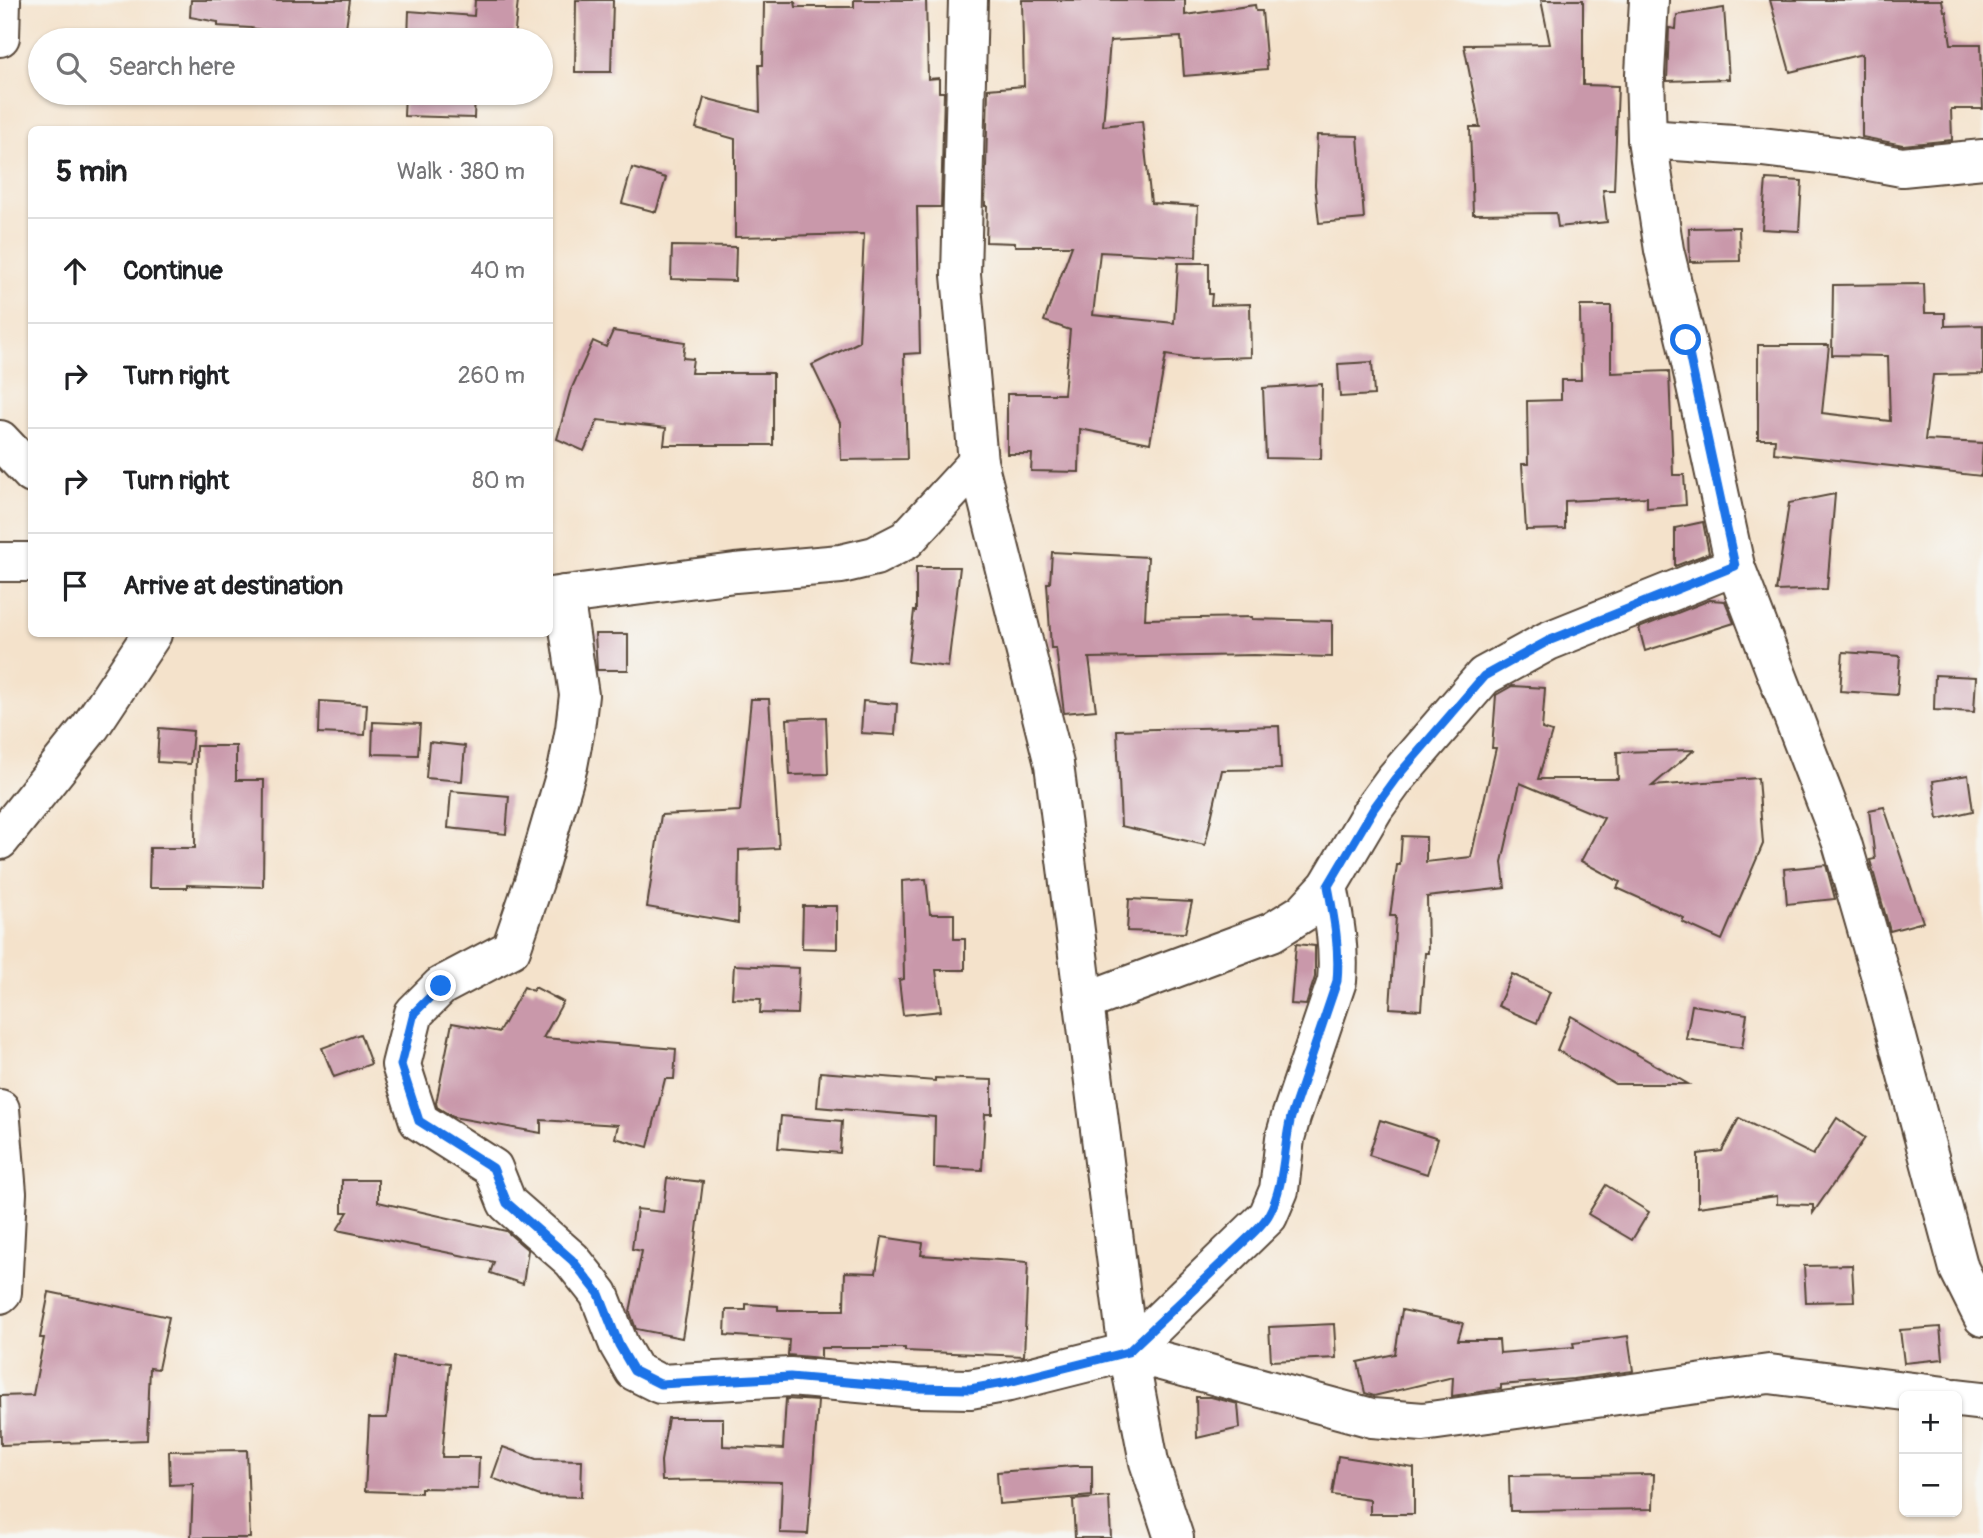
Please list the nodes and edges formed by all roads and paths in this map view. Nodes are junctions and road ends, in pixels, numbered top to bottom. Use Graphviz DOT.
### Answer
graph roads {
  1 [pos="1,0"];
  2 [pos="968,0"];
  3 [pos="1649,0"];
  4 [pos="0,37"];
  5 [pos="1647,139"];
  6 [pos="1983,159"];
  7 [pos="0,440"];
  8 [pos="978,462"];
  9 [pos="28,470"];
  10 [pos="0,562"];
  11 [pos="28,562"];
  12 [pos="1735,566"];
  13 [pos="557,596"];
  14 [pos="150,637"];
  15 [pos="0,841"];
  16 [pos="1328,886"];
  17 [pos="1084,1002"];
  18 [pos="0,1109"];
  19 [pos="0,1294"];
  20 [pos="1983,1317"];
  21 [pos="1128,1352"];
  22 [pos="1905,1391"];
  23 [pos="1962,1399"];
  24 [pos="1983,1401"];
  25 [pos="1174,1538"];
  1 -- 4 [label="street"];
  2 -- 8 [label="street"];
  3 -- 5 [label="street"];
  5 -- 6 [label="street"];
  5 -- 12 [label="street"];
  7 -- 9 [label="street"];
  8 -- 13 [label="street"];
  8 -- 17 [label="street"];
  10 -- 11 [label="street"];
  12 -- 16 [label="street"];
  12 -- 20 [label="street"];
  13 -- 21 [label="street"];
  14 -- 15 [label="street"];
  16 -- 17 [label="street"];
  16 -- 21 [label="street"];
  17 -- 21 [label="street"];
  18 -- 19 [label="street"];
  21 -- 22 [label="street"];
  21 -- 25 [label="street"];
  23 -- 24 [label="street"];
}
